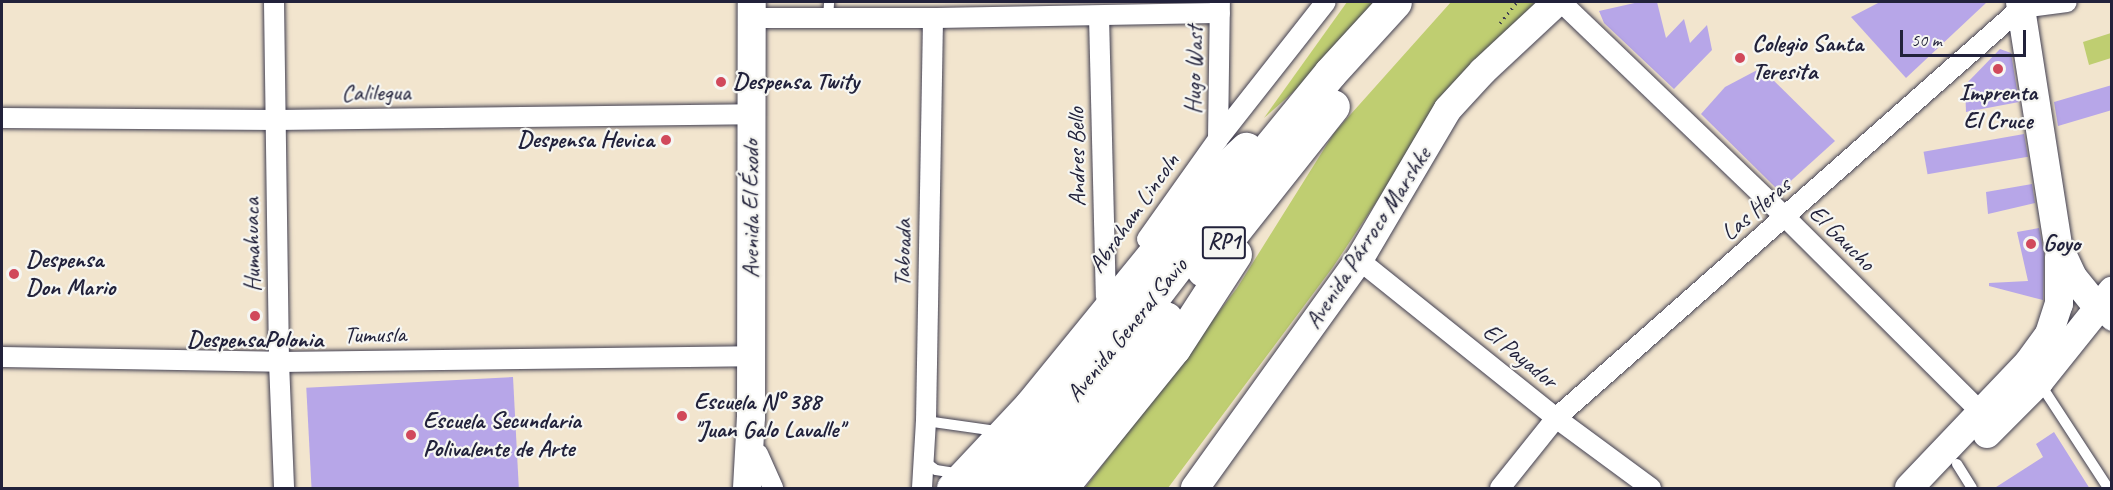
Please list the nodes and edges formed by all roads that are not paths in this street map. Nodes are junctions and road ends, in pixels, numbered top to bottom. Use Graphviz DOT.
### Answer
graph roads {
  1 [pos="274,2"];
  2 [pos="1326,2"];
  3 [pos="1395,2"];
  4 [pos="1421,2"];
  5 [pos="1559,2"];
  6 [pos="2067,2"];
  7 [pos="2020,5"];
  8 [pos="1220,7"];
  9 [pos="752,10"];
  10 [pos="829,10"];
  11 [pos="1099,15"];
  12 [pos="933,18"];
  13 [pos="751,114"];
  14 [pos="2,118"];
  15 [pos="276,120"];
  16 [pos="1218,139"];
  17 [pos="1304,143"];
  18 [pos="1785,217"];
  19 [pos="2058,245"];
  20 [pos="1359,260"];
  21 [pos="2112,272"];
  22 [pos="1106,297"];
  23 [pos="2107,307"];
  24 [pos="750,356"];
  25 [pos="2,357"];
  26 [pos="279,362"];
  27 [pos="2039,382"];
  28 [pos="1982,413"];
  29 [pos="751,417"];
  30 [pos="1556,418"];
  31 [pos="926,421"];
  32 [pos="758,454"];
  33 [pos="924,461"];
  34 [pos="1957,464"];
  35 [pos="995,472"];
  36 [pos="284,489"];
  37 [pos="747,489"];
  38 [pos="765,489"];
  39 [pos="773,489"];
  40 [pos="922,489"];
  41 [pos="1061,489"];
  42 [pos="1195,489"];
  43 [pos="1500,489"];
  44 [pos="1651,489"];
  45 [pos="1909,489"];
  46 [pos="1934,489"];
  47 [pos="1972,489"];
  48 [pos="2108,489"];
  1 -- 15 [label="street, Humahuaca"];
  2 -- 16 [label="street, Abraham Lincoln"];
  3 -- 35 [label="highway"];
  4 -- 17 [label="highway, Avenida General Savio / RP1"];
  5 -- 18 [label="street, El Gaucho"];
  5 -- 20 [label="main road, Avenida Párroco Marshke"];
  6 -- 7 [label="street"];
  7 -- 18 [label="street, Las Heras"];
  7 -- 19 [label="main road"];
  8 -- 11 [label="street"];
  8 -- 16 [label="street, Hugo Wast"];
  9 -- 10 [label="street"];
  9 -- 13 [label="main road, Avenida El Éxodo"];
  10 -- 12 [label="street"];
  11 -- 12 [label="street"];
  11 -- 22 [label="street, Andres Bello"];
  12 -- 31 [label="street, Taboada"];
  13 -- 15 [label="street, Calilegua"];
  13 -- 24 [label="main road, Avenida El Éxodo"];
  14 -- 15 [label="street, Calilegua"];
  15 -- 26 [label="street, Humahuaca"];
  16 -- 22 [label="street, Abraham Lincoln"];
  17 -- 35 [label="highway, Avenida General Savio / RP1"];
  17 -- 41 [label="highway"];
  18 -- 28 [label="street, El Gaucho"];
  18 -- 30 [label="street, Las Heras"];
  19 -- 21 [label="main road"];
  19 -- 23 [label="main road"];
  19 -- 28 [label="main road"];
  20 -- 30 [label="street, El Payador"];
  20 -- 42 [label="main road, Avenida Párroco Marshke"];
  22 -- 35 [label="street, Abraham Lincoln"];
  23 -- 27 [label="main road"];
  24 -- 26 [label="street, Tumusla"];
  24 -- 29 [label="main road, Avenida El Éxodo"];
  25 -- 26 [label="street, Tumusla"];
  26 -- 36 [label="street, Humahuaca"];
  27 -- 34 [label="main road"];
  27 -- 48 [label="lane"];
  28 -- 45 [label="main road"];
  29 -- 32 [label="main road, Avenida El Éxodo"];
  29 -- 37 [label="main road, Avenida El Éxodo"];
  30 -- 43 [label="street, Las Heras"];
  30 -- 44 [label="street, El Payador"];
  31 -- 33 [label="street, Taboada"];
  31 -- 35 [label="lane"];
  32 -- 38 [label="main road, Avenida El Éxodo"];
  32 -- 39 [label="street"];
  33 -- 35 [label="lane"];
  33 -- 40 [label="street, Taboada"];
  34 -- 46 [label="main road"];
  34 -- 47 [label="lane"];
}
